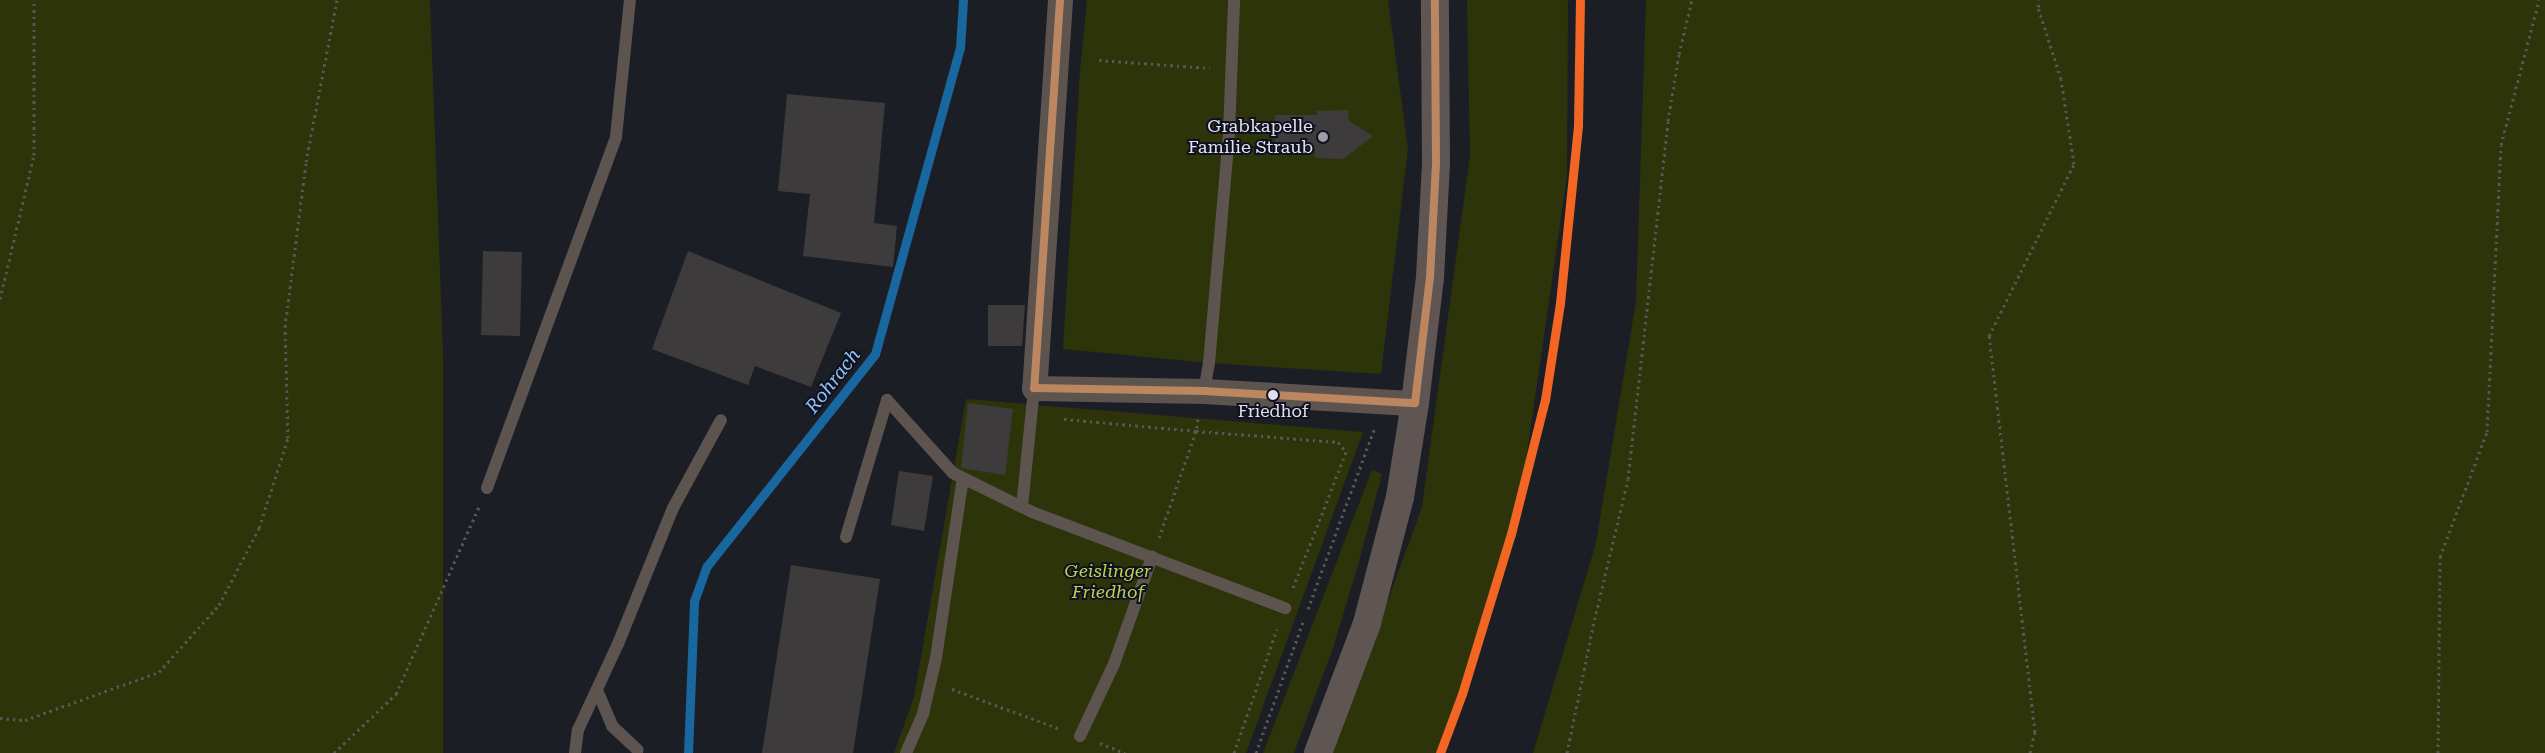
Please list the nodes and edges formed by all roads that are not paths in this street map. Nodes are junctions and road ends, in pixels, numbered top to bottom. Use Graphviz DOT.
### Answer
graph roads {
  1 [pos="630,0"];
  2 [pos="1060,0"];
  3 [pos="1234,0"];
  4 [pos="1435,0"];
  5 [pos="1034,388"];
  6 [pos="1204,391"];
  7 [pos="1416,403"];
  8 [pos="721,420"];
  9 [pos="963,478"];
  10 [pos="487,488"];
  11 [pos="1022,507"];
  12 [pos="846,537"];
  13 [pos="1152,558"];
  14 [pos="1285,608"];
  15 [pos="597,690"];
  16 [pos="1080,736"];
  17 [pos="638,750"];
  18 [pos="575,753"];
  19 [pos="906,753"];
  20 [pos="1318,753"];
  1 -- 10 [label="lane"];
  2 -- 5 [label="street"];
  3 -- 6 [label="lane"];
  4 -- 7 [label="main road"];
  5 -- 6 [label="street"];
  5 -- 11 [label="lane"];
  6 -- 7 [label="street"];
  7 -- 20 [label="main road"];
  8 -- 15 [label="lane"];
  9 -- 11 [label="lane"];
  9 -- 12 [label="lane"];
  9 -- 19 [label="lane"];
  11 -- 13 [label="lane"];
  13 -- 14 [label="lane"];
  13 -- 16 [label="lane"];
  15 -- 17 [label="lane"];
  15 -- 18 [label="lane"];
}
